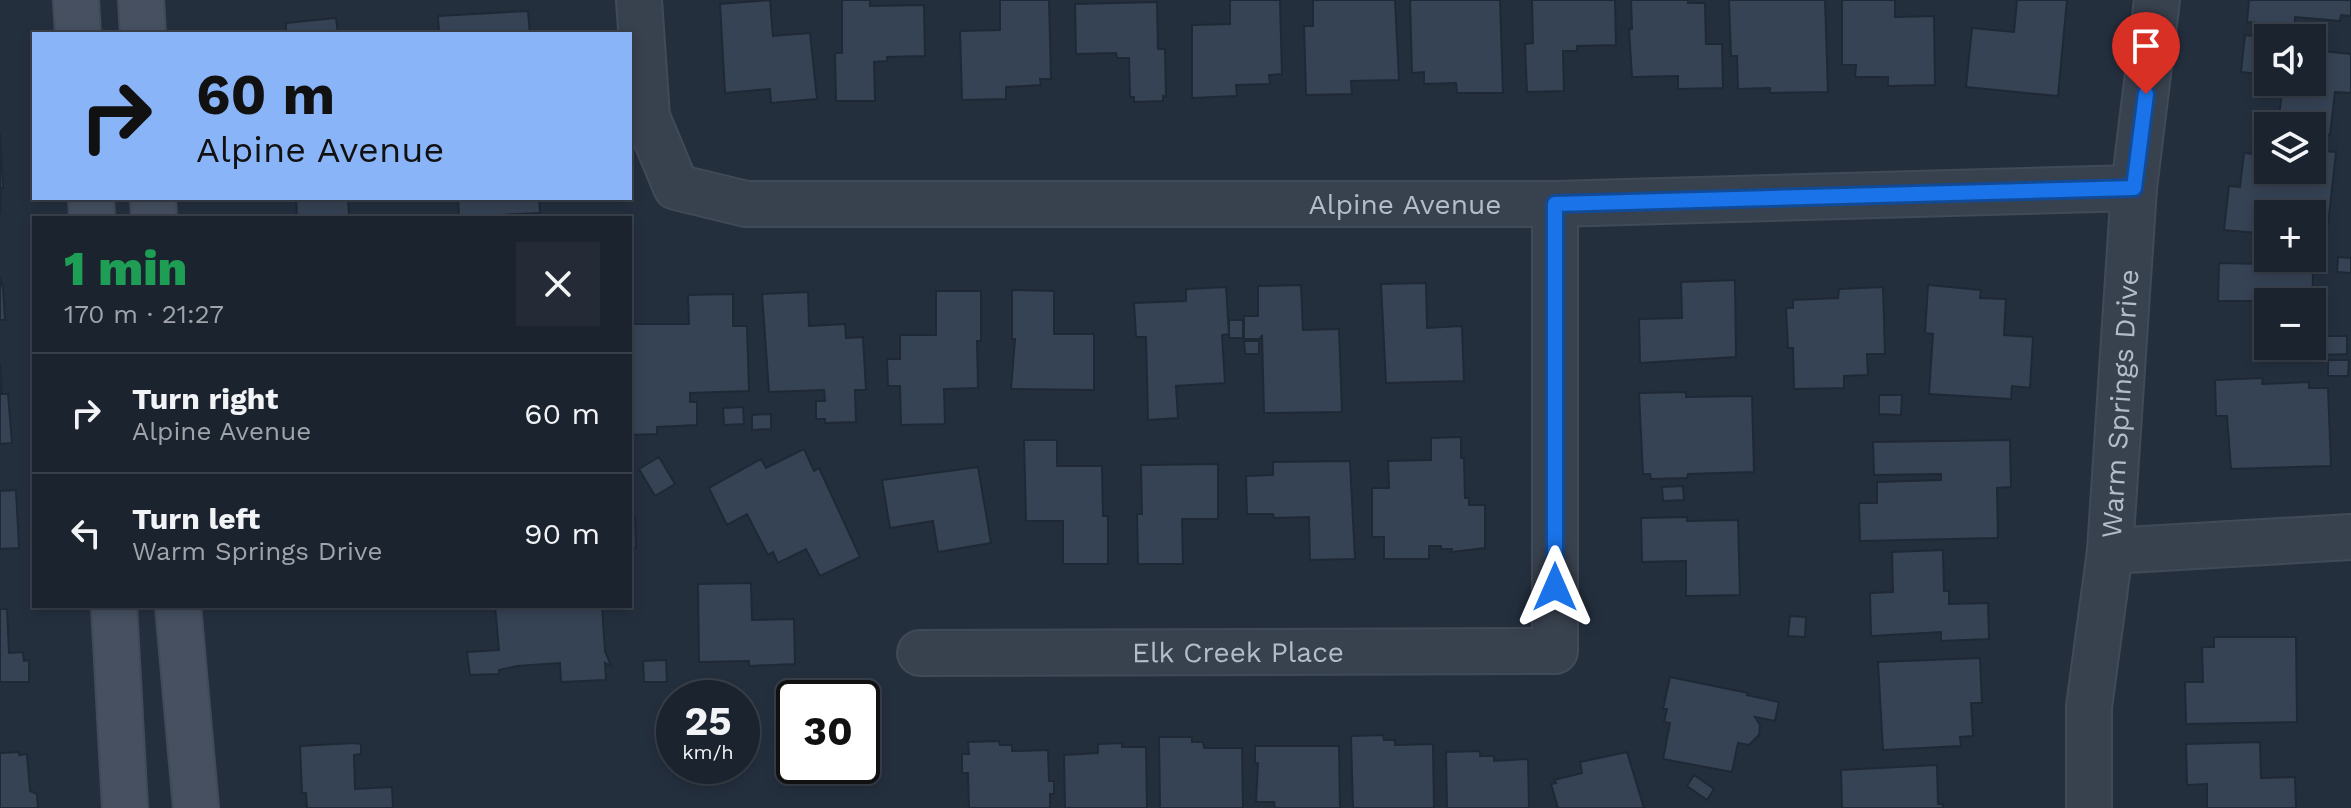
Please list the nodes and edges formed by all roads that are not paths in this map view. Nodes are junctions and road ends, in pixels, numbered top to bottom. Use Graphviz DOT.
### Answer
graph roads {
  1 [pos="76,0"];
  2 [pos="141,0"];
  3 [pos="639,0"];
  4 [pos="2157,0"];
  5 [pos="78,32"];
  6 [pos="143,32"];
  7 [pos="2134,188"];
  8 [pos="1555,204"];
  9 [pos="2351,537"];
  10 [pos="2110,551"];
  11 [pos="114,608"];
  12 [pos="178,608"];
  13 [pos="920,653"];
  14 [pos="125,808"];
  15 [pos="196,808"];
  16 [pos="2089,808"];
  1 -- 5 [label="main road"];
  2 -- 6 [label="main road"];
  3 -- 8 [label="street, Alpine Avenue"];
  4 -- 7 [label="street, Warm Springs Drive"];
  7 -- 8 [label="street, Alpine Avenue"];
  7 -- 10 [label="street, Warm Springs Drive"];
  8 -- 13 [label="street, Elk Creek Place"];
  9 -- 10 [label="street"];
  10 -- 16 [label="street, Warm Springs Drive"];
  11 -- 14 [label="main road"];
  12 -- 15 [label="main road"];
}
